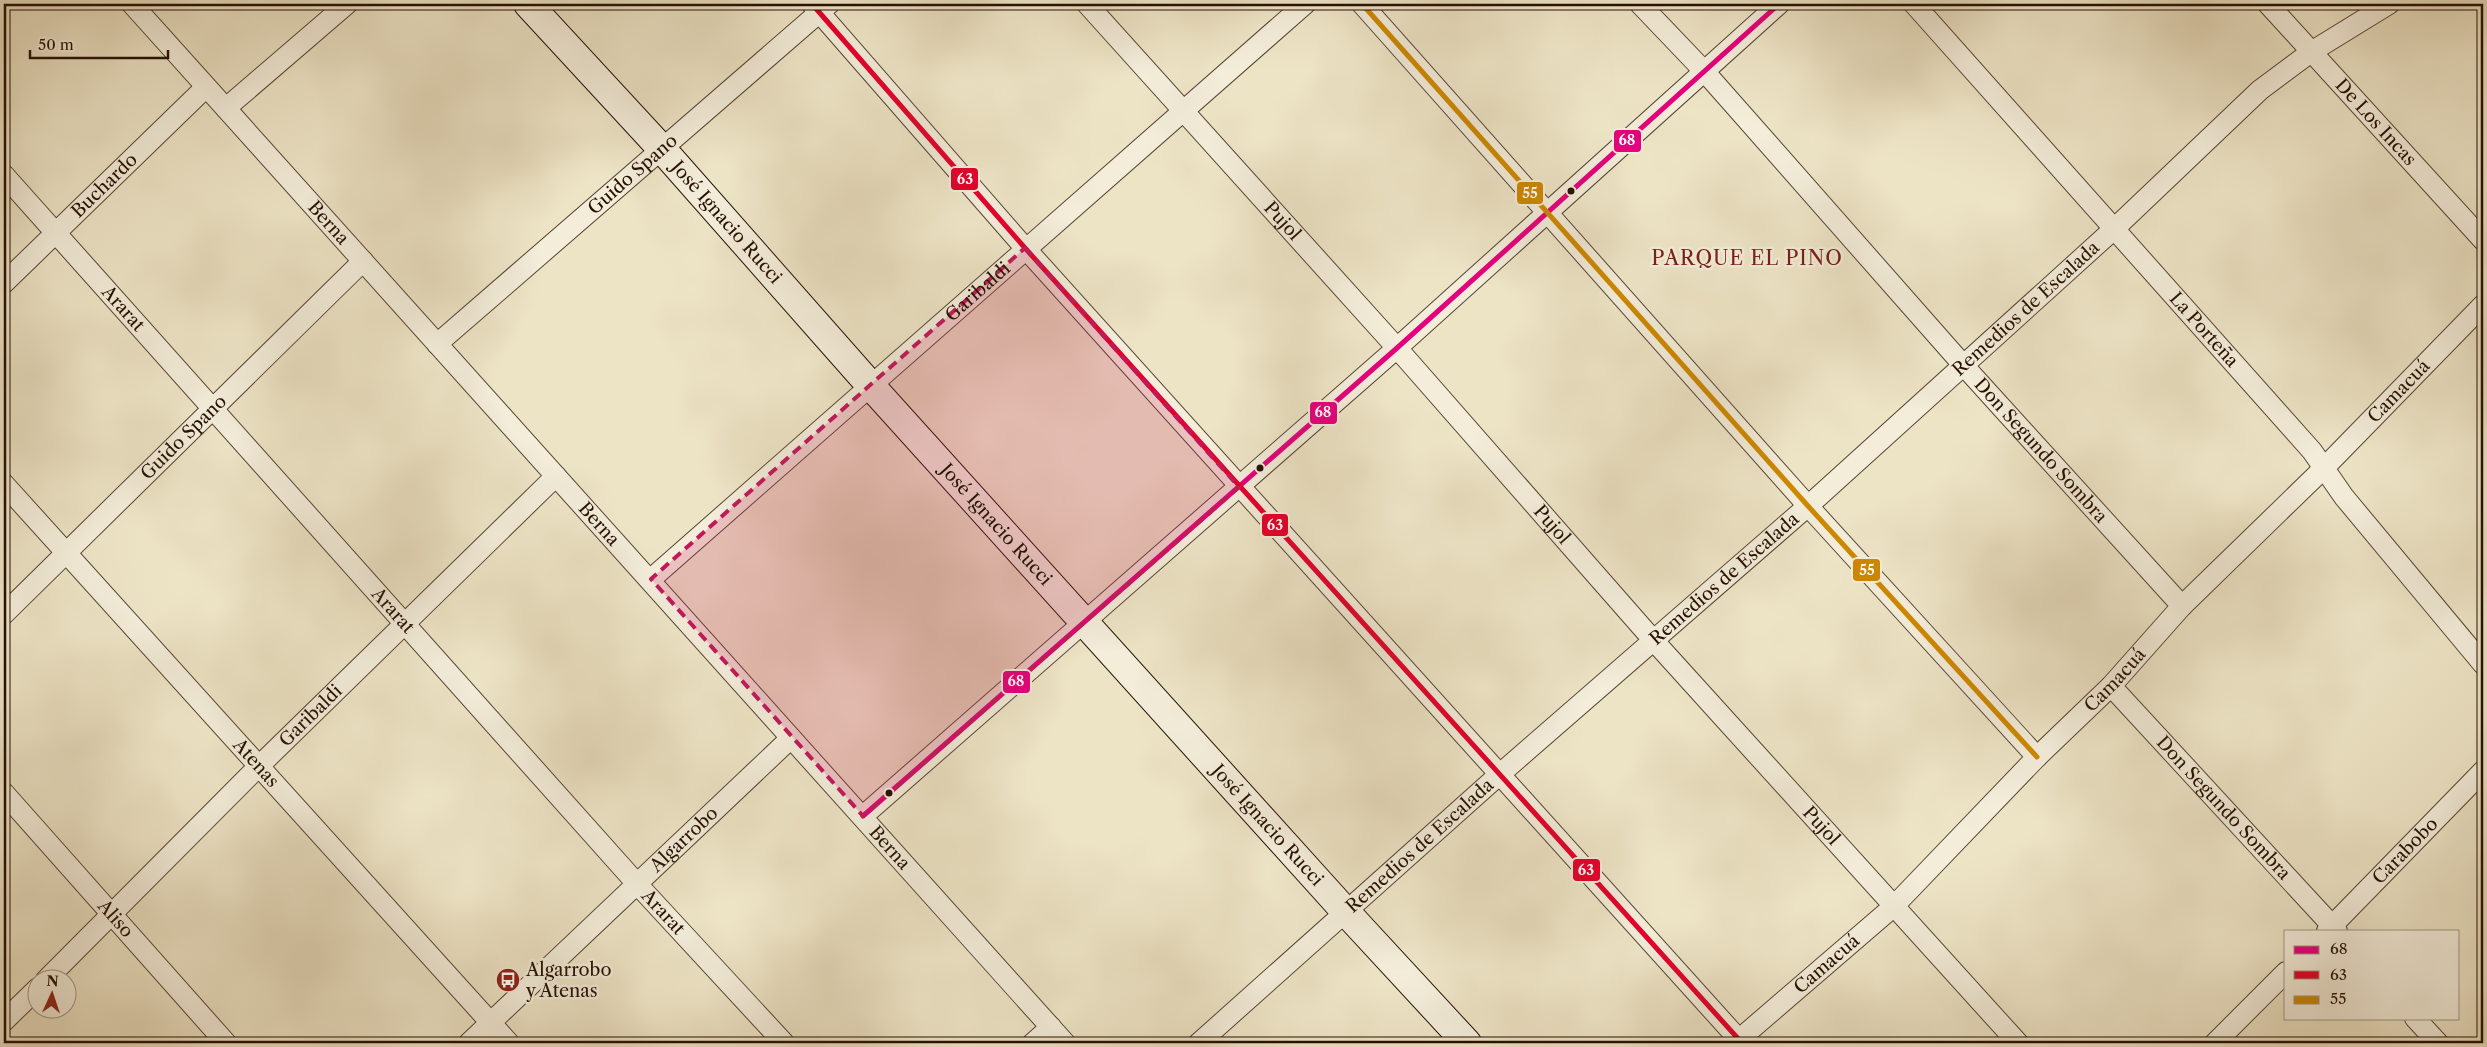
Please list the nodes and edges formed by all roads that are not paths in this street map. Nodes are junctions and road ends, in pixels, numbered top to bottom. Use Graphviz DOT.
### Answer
graph roads {
  1 [pos="132,4"];
  2 [pos="347,4"];
  3 [pos="528,4"];
  4 [pos="1087,4"];
  5 [pos="1305,4"];
  6 [pos="1362,4"];
  7 [pos="1640,4"];
  8 [pos="1779,4"];
  9 [pos="1914,4"];
  10 [pos="2268,4"];
  11 [pos="2389,4"];
  12 [pos="820,6"];
  13 [pos="2311,52"];
  14 [pos="1704,71"];
  15 [pos="206,88"];
  16 [pos="226,108"];
  17 [pos="1182,111"];
  18 [pos="661,148"];
  19 [pos="4,175"];
  20 [pos="1548,213"];
  21 [pos="2114,229"];
  22 [pos="55,233"];
  23 [pos="2483,240"];
  24 [pos="1026,248"];
  25 [pos="363,261"];
  26 [pos="4,283"];
  27 [pos="2483,305"];
  28 [pos="437,344"];
  29 [pos="1397,348"];
  30 [pos="1964,366"];
  31 [pos="871,386"];
  32 [pos="212,407"];
  33 [pos="2324,468"];
  34 [pos="556,476"];
  35 [pos="4,484"];
  36 [pos="1239,487"];
  37 [pos="1808,506"];
  38 [pos="66,552"];
  39 [pos="651,579"];
  40 [pos="2182,606"];
  41 [pos="4,614"];
  42 [pos="406,622"];
  43 [pos="1085,622"];
  44 [pos="1654,641"];
  45 [pos="2483,664"];
  46 [pos="2111,686"];
  47 [pos="791,738"];
  48 [pos="2037,757"];
  49 [pos="258,767"];
  50 [pos="2483,771"];
  51 [pos="1500,774"];
  52 [pos="4,793"];
  53 [pos="863,816"];
  54 [pos="638,885"];
  55 [pos="1893,907"];
  56 [pos="1345,912"];
  57 [pos="112,916"];
  58 [pos="2332,929"];
  59 [pos="56,970"];
  60 [pos="2284,974"];
  61 [pos="28,998"];
  62 [pos="2417,1020"];
  63 [pos="4,1021"];
  64 [pos="491,1023"];
  65 [pos="1051,1027"];
  66 [pos="1738,1042"];
  67 [pos="226,1043"];
  68 [pos="470,1043"];
  69 [pos="509,1043"];
  70 [pos="784,1043"];
  71 [pos="1033,1043"];
  72 [pos="1065,1043"];
  73 [pos="1199,1043"];
  74 [pos="1467,1043"];
  75 [pos="2018,1043"];
  76 [pos="2214,1043"];
  77 [pos="2438,1043"];
  1 -- 15 [label="street, Berna"];
  2 -- 16 [label="street"];
  3 -- 18 [label="street, José Ignacio Rucci"];
  4 -- 17 [label="street, Pujol"];
  5 -- 17 [label="street, Garibaldi"];
  6 -- 20 [label="street"];
  7 -- 14 [label="street, Don Segundo Sombra"];
  8 -- 14 [label="street"];
  9 -- 21 [label="street, La Porteña"];
  10 -- 13 [label="street, De Los Incas"];
  11 -- 13 [label="street, Remedios de Escalada"];
  12 -- 18 [label="street, Guido Spano"];
  12 -- 24 [label="street"];
  13 -- 21 [label="street, Remedios de Escalada"];
  13 -- 23 [label="street, De Los Incas"];
  14 -- 20 [label="street"];
  14 -- 30 [label="street, Don Segundo Sombra"];
  15 -- 16 [label="street, Berna"];
  15 -- 22 [label="street, Buchardo"];
  16 -- 25 [label="street, Berna"];
  17 -- 24 [label="street, Garibaldi"];
  17 -- 29 [label="street, Pujol"];
  18 -- 28 [label="street, Guido Spano"];
  18 -- 31 [label="street, José Ignacio Rucci"];
  19 -- 22 [label="street, Ararat"];
  20 -- 29 [label="street"];
  20 -- 37 [label="street"];
  21 -- 30 [label="street, Remedios de Escalada"];
  21 -- 33 [label="street, La Porteña"];
  22 -- 26 [label="street, Buchardo"];
  22 -- 32 [label="street, Ararat"];
  24 -- 31 [label="street, Garibaldi"];
  24 -- 36 [label="street"];
  25 -- 28 [label="street, Berna"];
  25 -- 32 [label="street, Guido Spano"];
  27 -- 33 [label="street, Camacuá"];
  28 -- 34 [label="street, Berna"];
  29 -- 36 [label="street"];
  29 -- 44 [label="street, Pujol"];
  30 -- 37 [label="street, Remedios de Escalada"];
  30 -- 40 [label="street, Don Segundo Sombra"];
  31 -- 39 [label="street, Garibaldi"];
  31 -- 43 [label="street, José Ignacio Rucci"];
  32 -- 38 [label="street, Guido Spano"];
  32 -- 42 [label="street, Ararat"];
  33 -- 40 [label="street, Camacuá"];
  33 -- 45 [label="street, La Porteña"];
  34 -- 39 [label="street, Berna"];
  34 -- 42 [label="street, Garibaldi"];
  35 -- 38 [label="street, Atenas"];
  36 -- 43 [label="street"];
  36 -- 51 [label="street"];
  37 -- 44 [label="street, Remedios de Escalada"];
  37 -- 48 [label="street"];
  38 -- 41 [label="street, Guido Spano"];
  38 -- 49 [label="street, Atenas"];
  39 -- 47 [label="street, Berna"];
  40 -- 46 [label="street, Camacuá"];
  42 -- 49 [label="street, Garibaldi"];
  42 -- 54 [label="street, Ararat"];
  43 -- 53 [label="street"];
  43 -- 56 [label="street, José Ignacio Rucci"];
  44 -- 51 [label="street, Remedios de Escalada"];
  44 -- 55 [label="street, Pujol"];
  46 -- 48 [label="street, Camacuá"];
  46 -- 58 [label="street, Don Segundo Sombra"];
  47 -- 53 [label="street, Berna"];
  47 -- 54 [label="street, Algarrobo"];
  48 -- 55 [label="street, Camacuá"];
  49 -- 57 [label="street, Garibaldi"];
  49 -- 64 [label="street, Atenas"];
  50 -- 58 [label="street, Carabobo"];
  51 -- 56 [label="street, Remedios de Escalada"];
  51 -- 66 [label="street"];
  52 -- 57 [label="street, Aliso"];
  53 -- 65 [label="street, Berna"];
  54 -- 64 [label="street, Algarrobo"];
  54 -- 70 [label="street, Ararat"];
  55 -- 66 [label="street, Camacuá"];
  55 -- 75 [label="street, Pujol"];
  56 -- 73 [label="street, Remedios de Escalada"];
  56 -- 74 [label="street, José Ignacio Rucci"];
  57 -- 59 [label="street, Garibaldi"];
  57 -- 67 [label="street, Aliso"];
  60 -- 76 [label="street"];
  61 -- 63 [label="street"];
  62 -- 77 [label="street"];
  64 -- 68 [label="street, Algarrobo"];
  64 -- 69 [label="street, Atenas"];
  65 -- 71 [label="street"];
  65 -- 72 [label="street, Berna"];
}
